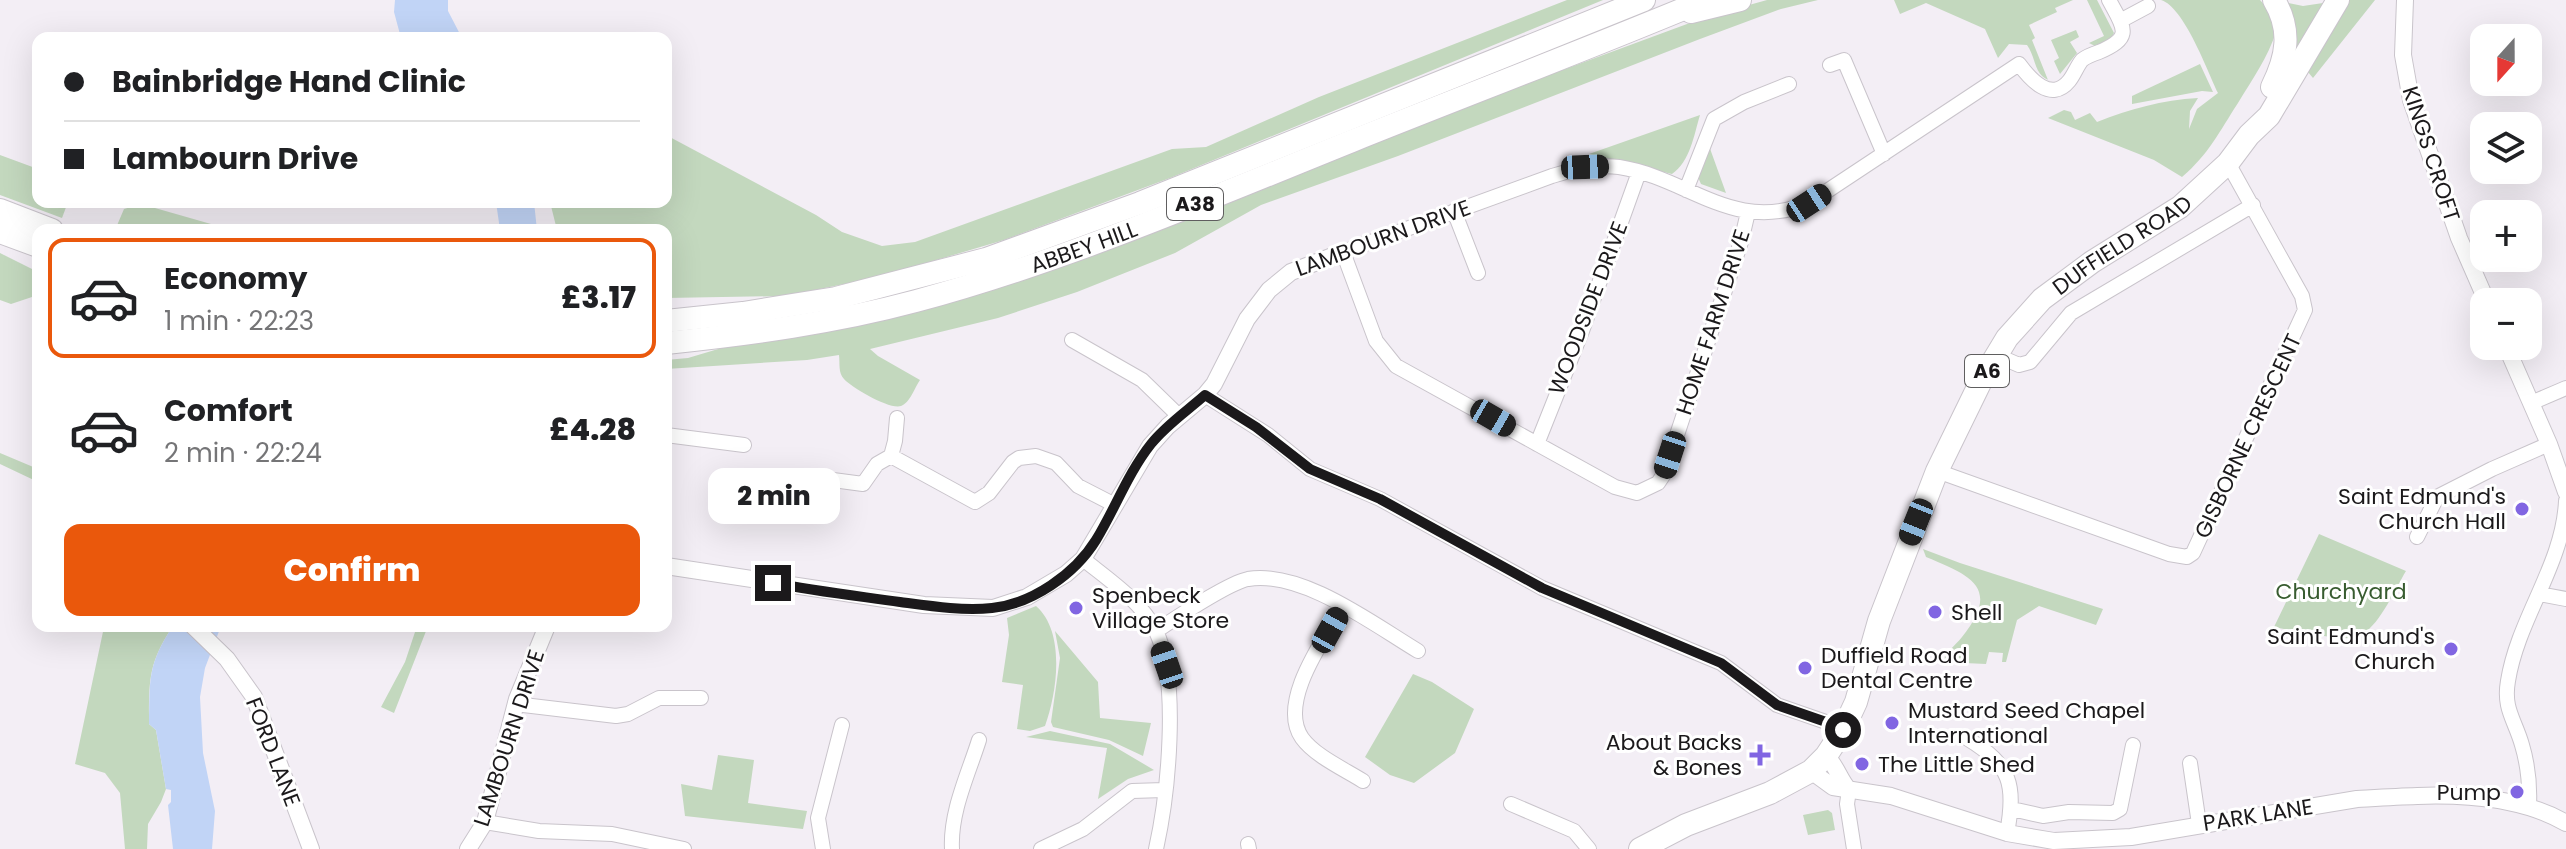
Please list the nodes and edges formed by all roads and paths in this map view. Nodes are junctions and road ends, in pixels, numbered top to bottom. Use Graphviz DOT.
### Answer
graph roads {
  1 [pos="1644,0"];
  2 [pos="1705,0"];
  3 [pos="1740,0"];
  4 [pos="2109,0"];
  5 [pos="2274,0"];
  6 [pos="2338,0"];
  7 [pos="2405,0"];
  8 [pos="2148,6"];
  9 [pos="1654,21"];
  10 [pos="2120,21"];
  11 [pos="1830,65"];
  12 [pos="1789,84"];
  13 [pos="2249,135"];
  14 [pos="1884,154"];
  15 [pos="2228,163"];
  16 [pos="1639,172"];
  17 [pos="1686,190"];
  18 [pos="2253,205"];
  19 [pos="0,210"];
  20 [pos="1454,211"];
  21 [pos="1748,212"];
  22 [pos="36,224"];
  23 [pos="0,232"];
  24 [pos="32,244"];
  25 [pos="1343,252"];
  26 [pos="1478,273"];
  27 [pos="2481,288"];
  28 [pos="672,320"];
  29 [pos="1072,340"];
  30 [pos="672,342"];
  31 [pos="1996,355"];
  32 [pos="2512,360"];
  33 [pos="2566,388"];
  34 [pos="1205,395"];
  35 [pos="2531,403"];
  36 [pos="1179,416"];
  37 [pos="897,418"];
  38 [pos="672,436"];
  39 [pos="1537,444"];
  40 [pos="2549,444"];
  41 [pos="744,445"];
  42 [pos="891,456"];
  43 [pos="1937,471"];
  44 [pos="803,476"];
  45 [pos="2566,492"];
  46 [pos="2566,501"];
  47 [pos="1115,505"];
  48 [pos="2417,537"];
  49 [pos="1083,559"];
  50 [pos="672,567"];
  51 [pos="2539,594"];
  52 [pos="2566,599"];
  53 [pos="1343,606"];
  54 [pos="1156,631"];
  55 [pos="199,632"];
  56 [pos="545,632"];
  57 [pos="1418,651"];
  58 [pos="701,698"];
  59 [pos="515,704"];
  60 [pos="842,725"];
  61 [pos="1843,730"];
  62 [pos="1968,739"];
  63 [pos="979,740"];
  64 [pos="2133,745"];
  65 [pos="1818,763"];
  66 [pos="2190,763"];
  67 [pos="1363,781"];
  68 [pos="1164,790"];
  69 [pos="1849,790"];
  70 [pos="1511,804"];
  71 [pos="2529,806"];
  72 [pos="2012,809"];
  73 [pos="485,822"];
  74 [pos="2566,823"];
  75 [pos="2199,824"];
  76 [pos="2007,833"];
  77 [pos="311,849"];
  78 [pos="468,849"];
  79 [pos="684,849"];
  80 [pos="823,849"];
  81 [pos="952,849"];
  82 [pos="1041,849"];
  83 [pos="1156,849"];
  84 [pos="1589,849"];
  85 [pos="1640,849"];
  86 [pos="1854,849"];
  1 -- 28 [label="highway, ABBEY HILL / A38"];
  2 -- 9 [label="highway, ABBEY HILL / A38"];
  3 -- 9 [label="highway"];
  4 -- 10 [label="street"];
  5 -- 13 [label="highway, DUFFIELD ROAD / A6"];
  6 -- 13 [label="highway, DUFFIELD ROAD / A6"];
  7 -- 27 [label="street, KINGS CROFT"];
  8 -- 10 [label="street"];
  9 -- 30 [label="highway, ABBEY HILL / A38"];
  10 -- 14 [label="street, LAMBOURN DRIVE"];
  11 -- 14 [label="street"];
  12 -- 17 [label="street"];
  13 -- 15 [label="highway, DUFFIELD ROAD / A6"];
  14 -- 21 [label="street, LAMBOURN DRIVE"];
  15 -- 18 [label="street, GISBORNE CRESCENT"];
  15 -- 31 [label="highway, DUFFIELD ROAD / A6"];
  16 -- 17 [label="street, LAMBOURN DRIVE"];
  16 -- 20 [label="street, LAMBOURN DRIVE"];
  16 -- 39 [label="street, WOODSIDE DRIVE"];
  17 -- 21 [label="street, LAMBOURN DRIVE"];
  18 -- 31 [label="street, DUFFIELD ROAD"];
  18 -- 43 [label="street, GISBORNE CRESCENT"];
  19 -- 22 [label="highway"];
  20 -- 25 [label="street, LAMBOURN DRIVE"];
  20 -- 26 [label="street"];
  21 -- 39 [label="street, HOME FARM DRIVE"];
  23 -- 24 [label="highway"];
  25 -- 34 [label="street, LAMBOURN DRIVE"];
  25 -- 39 [label="street, HOME FARM DRIVE"];
  29 -- 36 [label="street"];
  31 -- 43 [label="highway, DUFFIELD ROAD / A6"];
  32 -- 35 [label="street"];
  33 -- 35 [label="street"];
  34 -- 36 [label="street, LAMBOURN DRIVE"];
  34 -- 61 [label="street"];
  35 -- 40 [label="street"];
  36 -- 47 [label="street, LAMBOURN DRIVE"];
  37 -- 42 [label="street"];
  38 -- 41 [label="street"];
  40 -- 45 [label="street"];
  40 -- 48 [label="street"];
  42 -- 44 [label="street"];
  42 -- 47 [label="street"];
  43 -- 61 [label="highway, DUFFIELD ROAD / A6"];
  46 -- 51 [label="street"];
  47 -- 49 [label="street, LAMBOURN DRIVE"];
  49 -- 50 [label="street, LAMBOURN DRIVE"];
  49 -- 54 [label="street"];
  51 -- 52 [label="street"];
  51 -- 71 [label="street"];
  53 -- 54 [label="street"];
  53 -- 57 [label="street"];
  53 -- 67 [label="street"];
  54 -- 68 [label="street"];
  55 -- 77 [label="street, FORD LANE"];
  56 -- 59 [label="street, LAMBOURN DRIVE"];
  58 -- 59 [label="street"];
  59 -- 73 [label="street, LAMBOURN DRIVE"];
  60 -- 80 [label="street"];
  61 -- 65 [label="highway, DUFFIELD ROAD / A6"];
  62 -- 72 [label="street"];
  63 -- 81 [label="street"];
  64 -- 72 [label="street"];
  65 -- 69 [label="street"];
  65 -- 85 [label="highway, DUFFIELD ROAD / A6"];
  66 -- 75 [label="street"];
  68 -- 82 [label="street"];
  68 -- 83 [label="street"];
  69 -- 76 [label="street, PARK LANE"];
  69 -- 86 [label="street"];
  70 -- 84 [label="street"];
  71 -- 74 [label="street, PARK LANE"];
  71 -- 75 [label="street, PARK LANE"];
  72 -- 76 [label="street"];
  73 -- 78 [label="street, LAMBOURN DRIVE"];
  73 -- 79 [label="street"];
  75 -- 76 [label="street, PARK LANE"];
}
